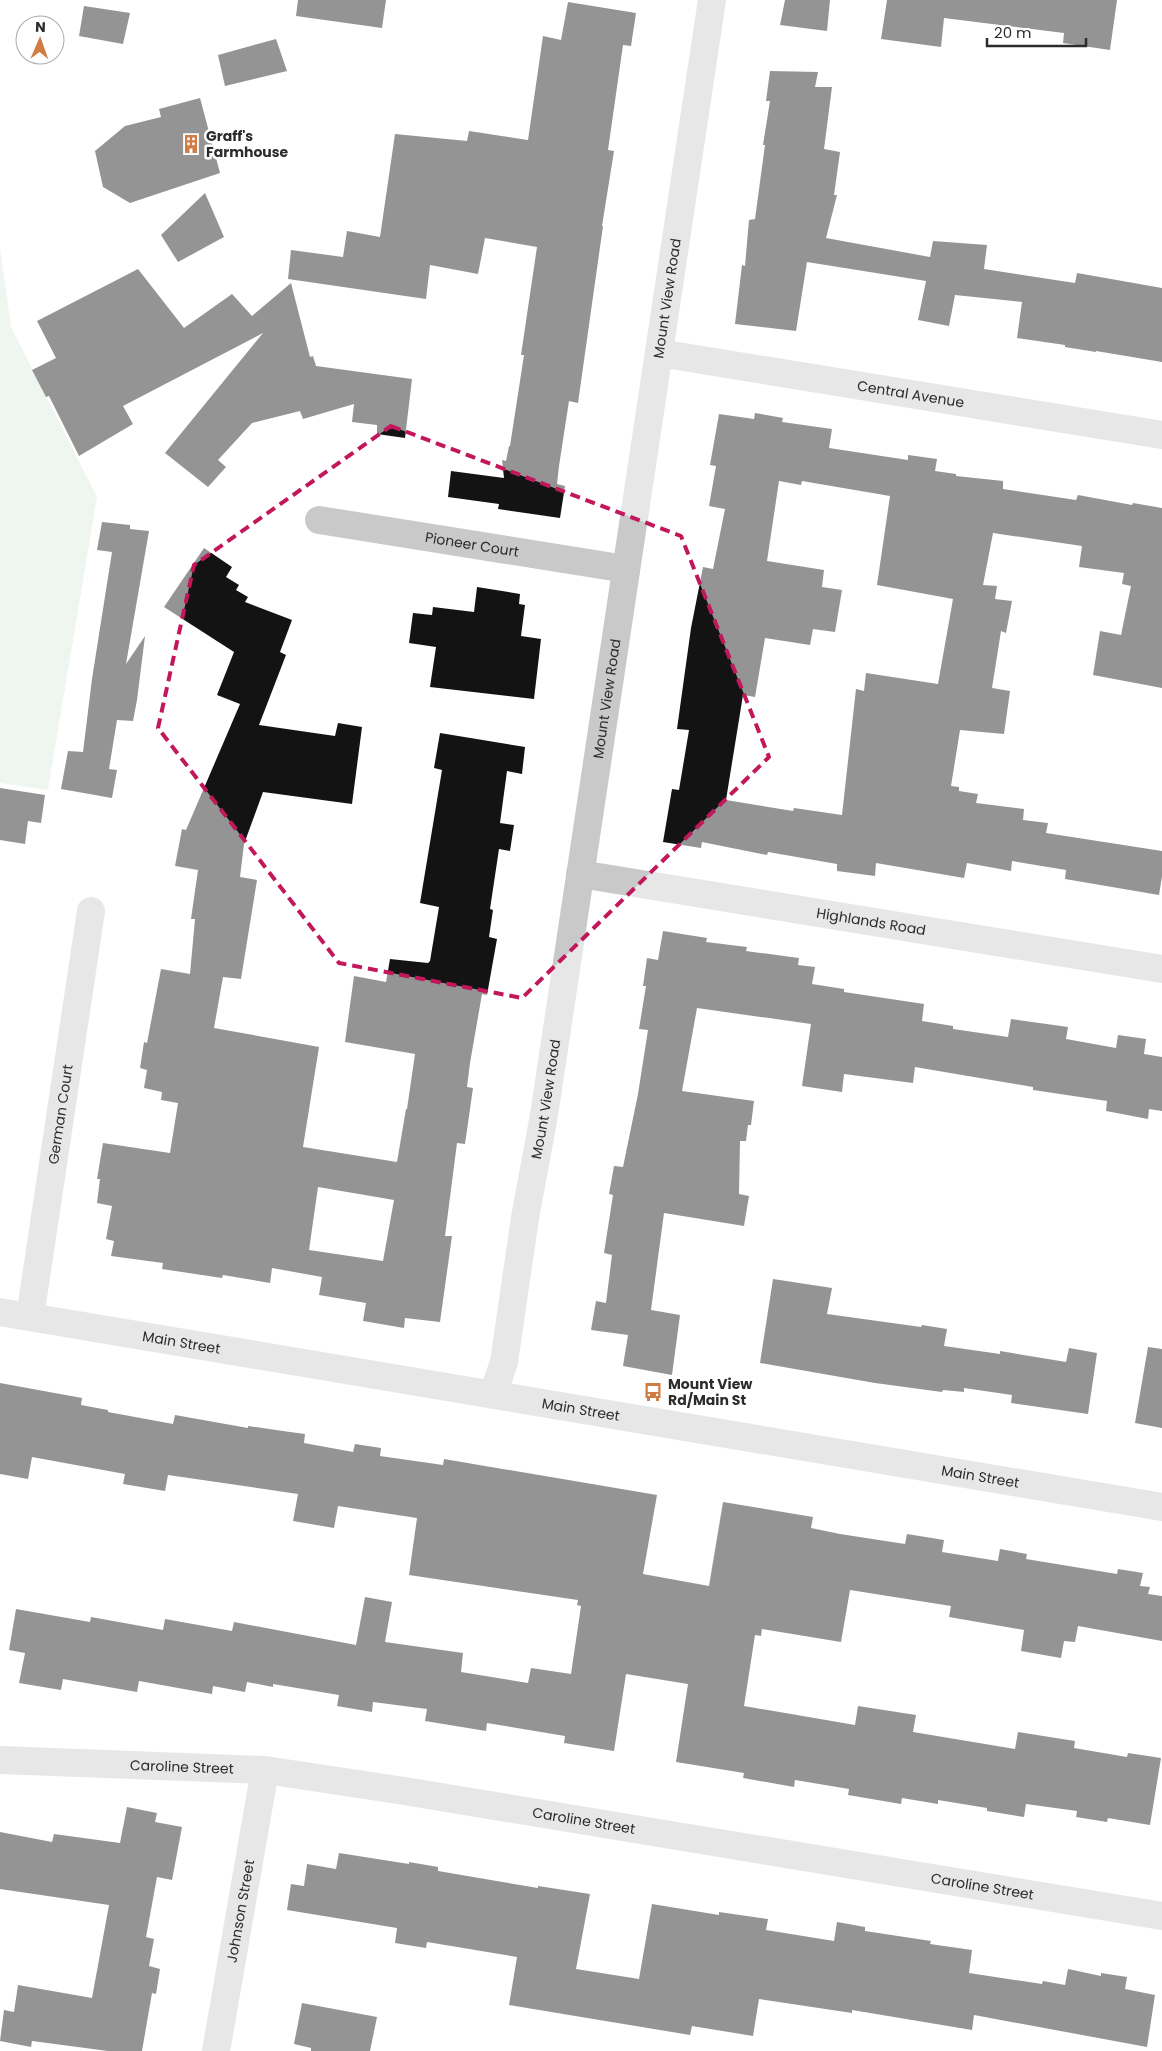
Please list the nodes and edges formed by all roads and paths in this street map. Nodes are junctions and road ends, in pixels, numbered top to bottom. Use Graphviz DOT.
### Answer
graph roads {
  1 [pos="712,0"];
  2 [pos="659,353"];
  3 [pos="1162,435"];
  4 [pos="319,520"];
  5 [pos="626,570"];
  6 [pos="580,874"];
  7 [pos="91,911"];
  8 [pos="1162,969"];
  9 [pos="0,1312"];
  10 [pos="30,1317"];
  11 [pos="493,1395"];
  12 [pos="1162,1507"];
  13 [pos="0,1760"];
  14 [pos="265,1770"];
  15 [pos="1162,1916"];
  16 [pos="216,2051"];
  1 -- 2 [label="street, Mount View Road"];
  2 -- 3 [label="street, Central Avenue"];
  2 -- 5 [label="street, Mount View Road"];
  4 -- 5 [label="street, Pioneer Court"];
  5 -- 6 [label="street, Mount View Road"];
  6 -- 8 [label="street, Highlands Road"];
  6 -- 11 [label="street, Mount View Road"];
  7 -- 10 [label="street, German Court"];
  9 -- 10 [label="street, Main Street"];
  10 -- 11 [label="street, Main Street"];
  11 -- 12 [label="street, Main Street"];
  13 -- 14 [label="street, Caroline Street"];
  14 -- 15 [label="street, Caroline Street"];
  14 -- 16 [label="street, Johnson Street"];
}
